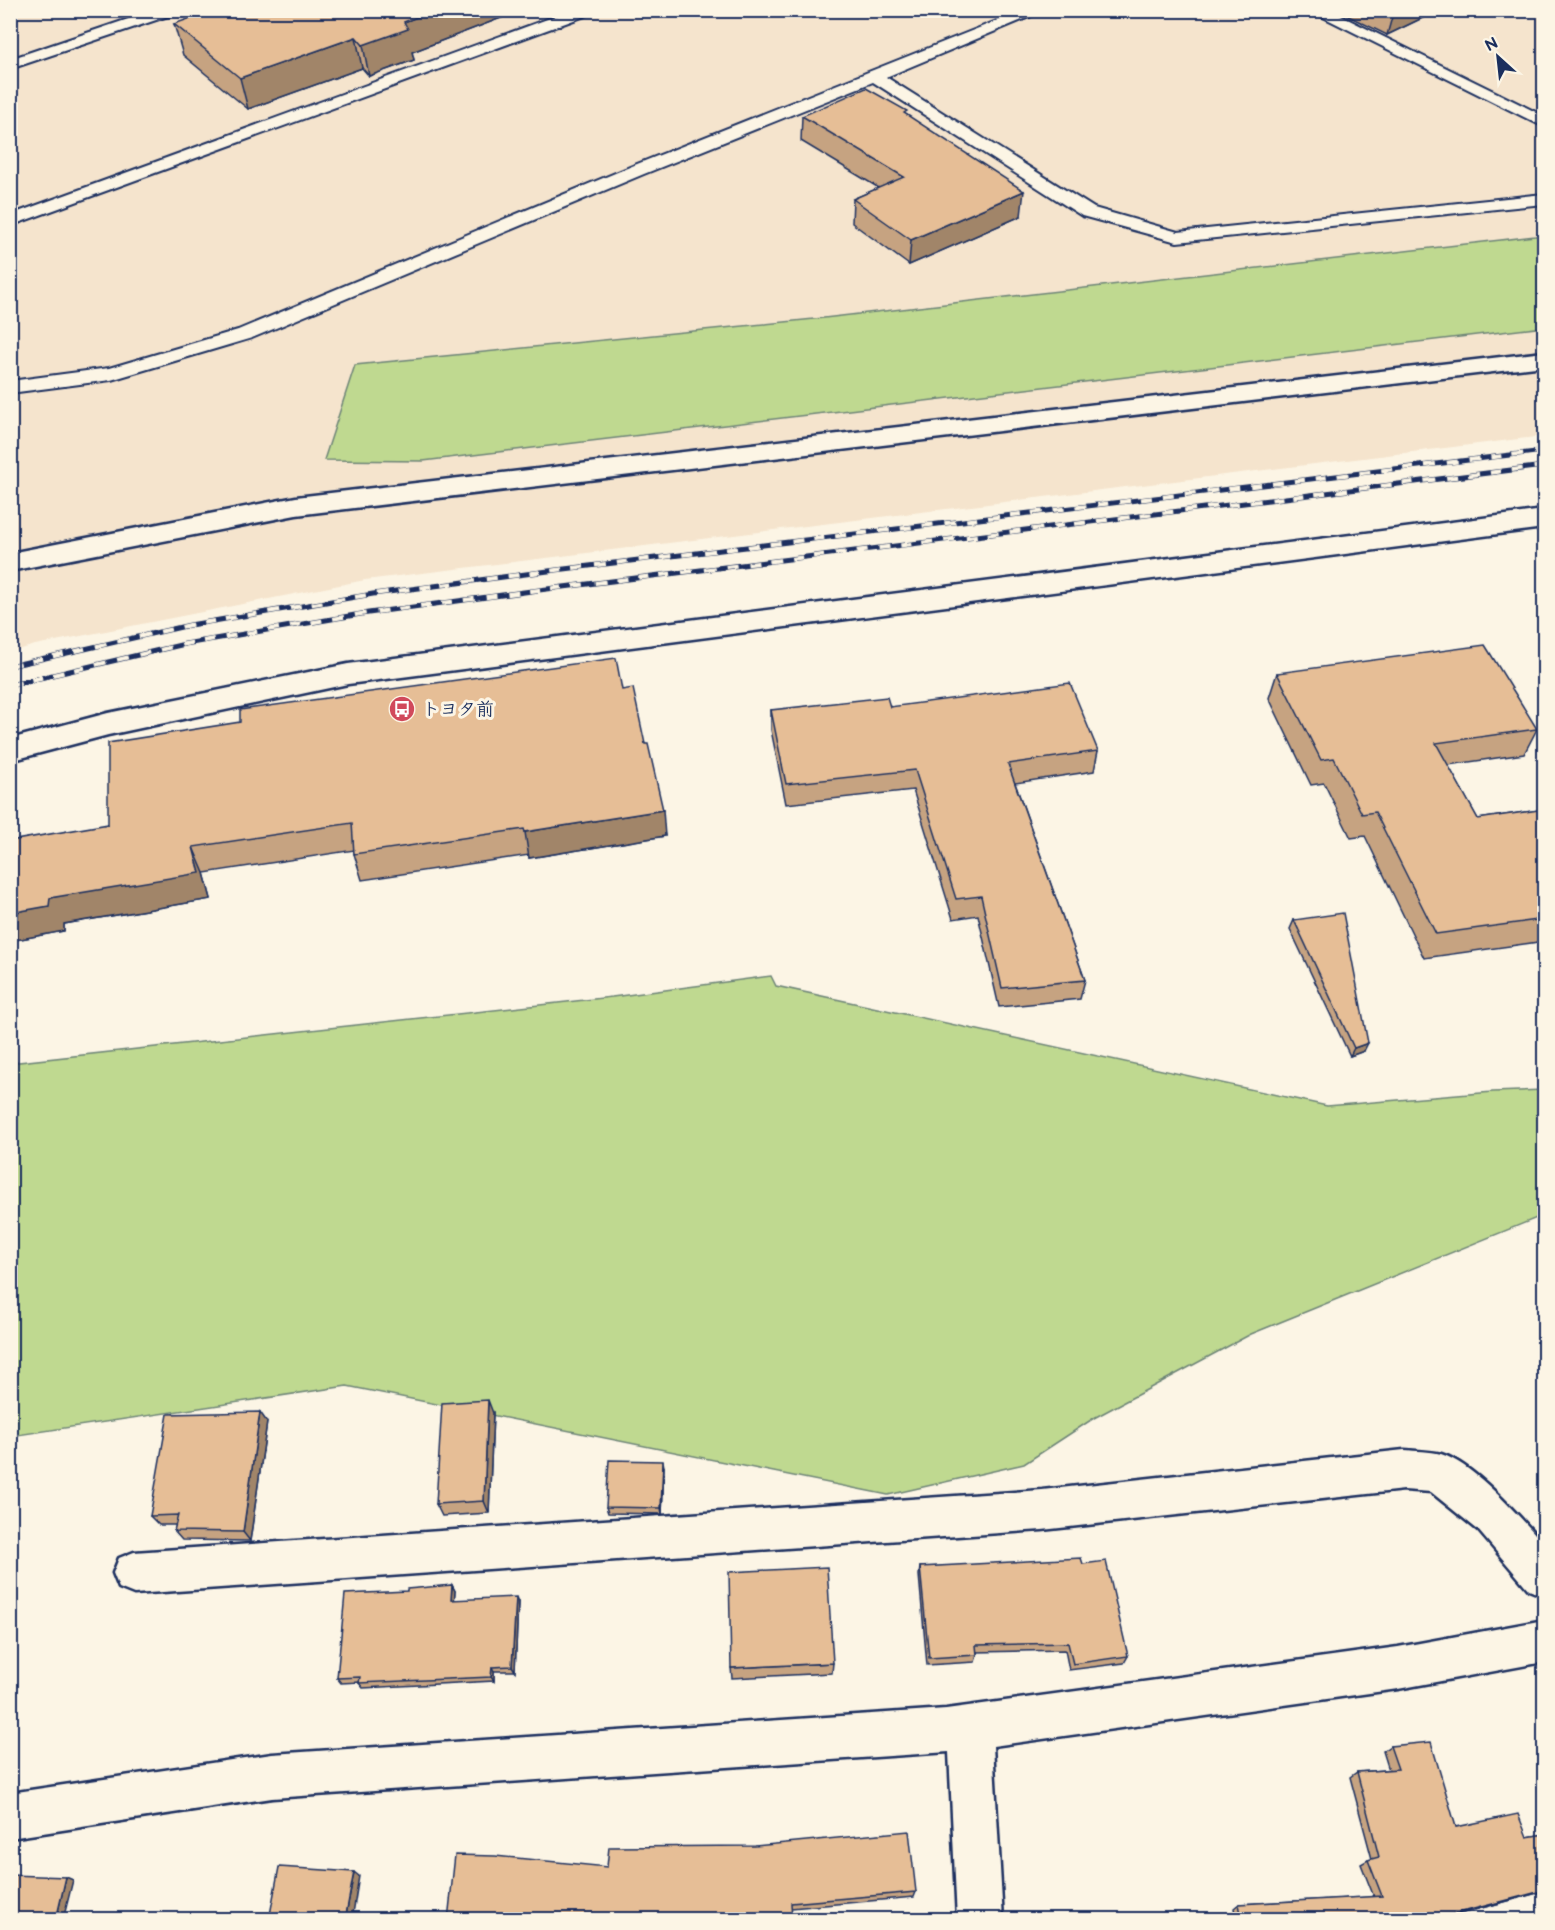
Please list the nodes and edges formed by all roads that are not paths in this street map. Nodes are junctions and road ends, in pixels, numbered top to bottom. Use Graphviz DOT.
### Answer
graph roads {
  1 [pos="172,10"];
  2 [pos="588,10"];
  3 [pos="1039,10"];
  4 [pos="1316,10"];
  5 [pos="10,64"];
  6 [pos="874,76"];
  7 [pos="1545,122"];
  8 [pos="1545,199"];
  9 [pos="10,221"];
  10 [pos="1545,359"];
  11 [pos="10,387"];
  12 [pos="1545,519"];
  13 [pos="10,562"];
  14 [pos="10,750"];
  15 [pos="134,1573"];
  16 [pos="1545,1575"];
  17 [pos="1545,1641"];
  18 [pos="970,1727"];
  19 [pos="10,1816"];
  20 [pos="980,1920"];
  1 -- 5 [label="lane"];
  2 -- 9 [label="lane"];
  3 -- 6 [label="lane"];
  4 -- 7 [label="lane"];
  6 -- 8 [label="lane"];
  6 -- 11 [label="lane"];
  10 -- 13 [label="street"];
  12 -- 14 [label="street"];
  15 -- 16 [label="street"];
  17 -- 18 [label="street"];
  18 -- 19 [label="street"];
  18 -- 20 [label="street"];
}
